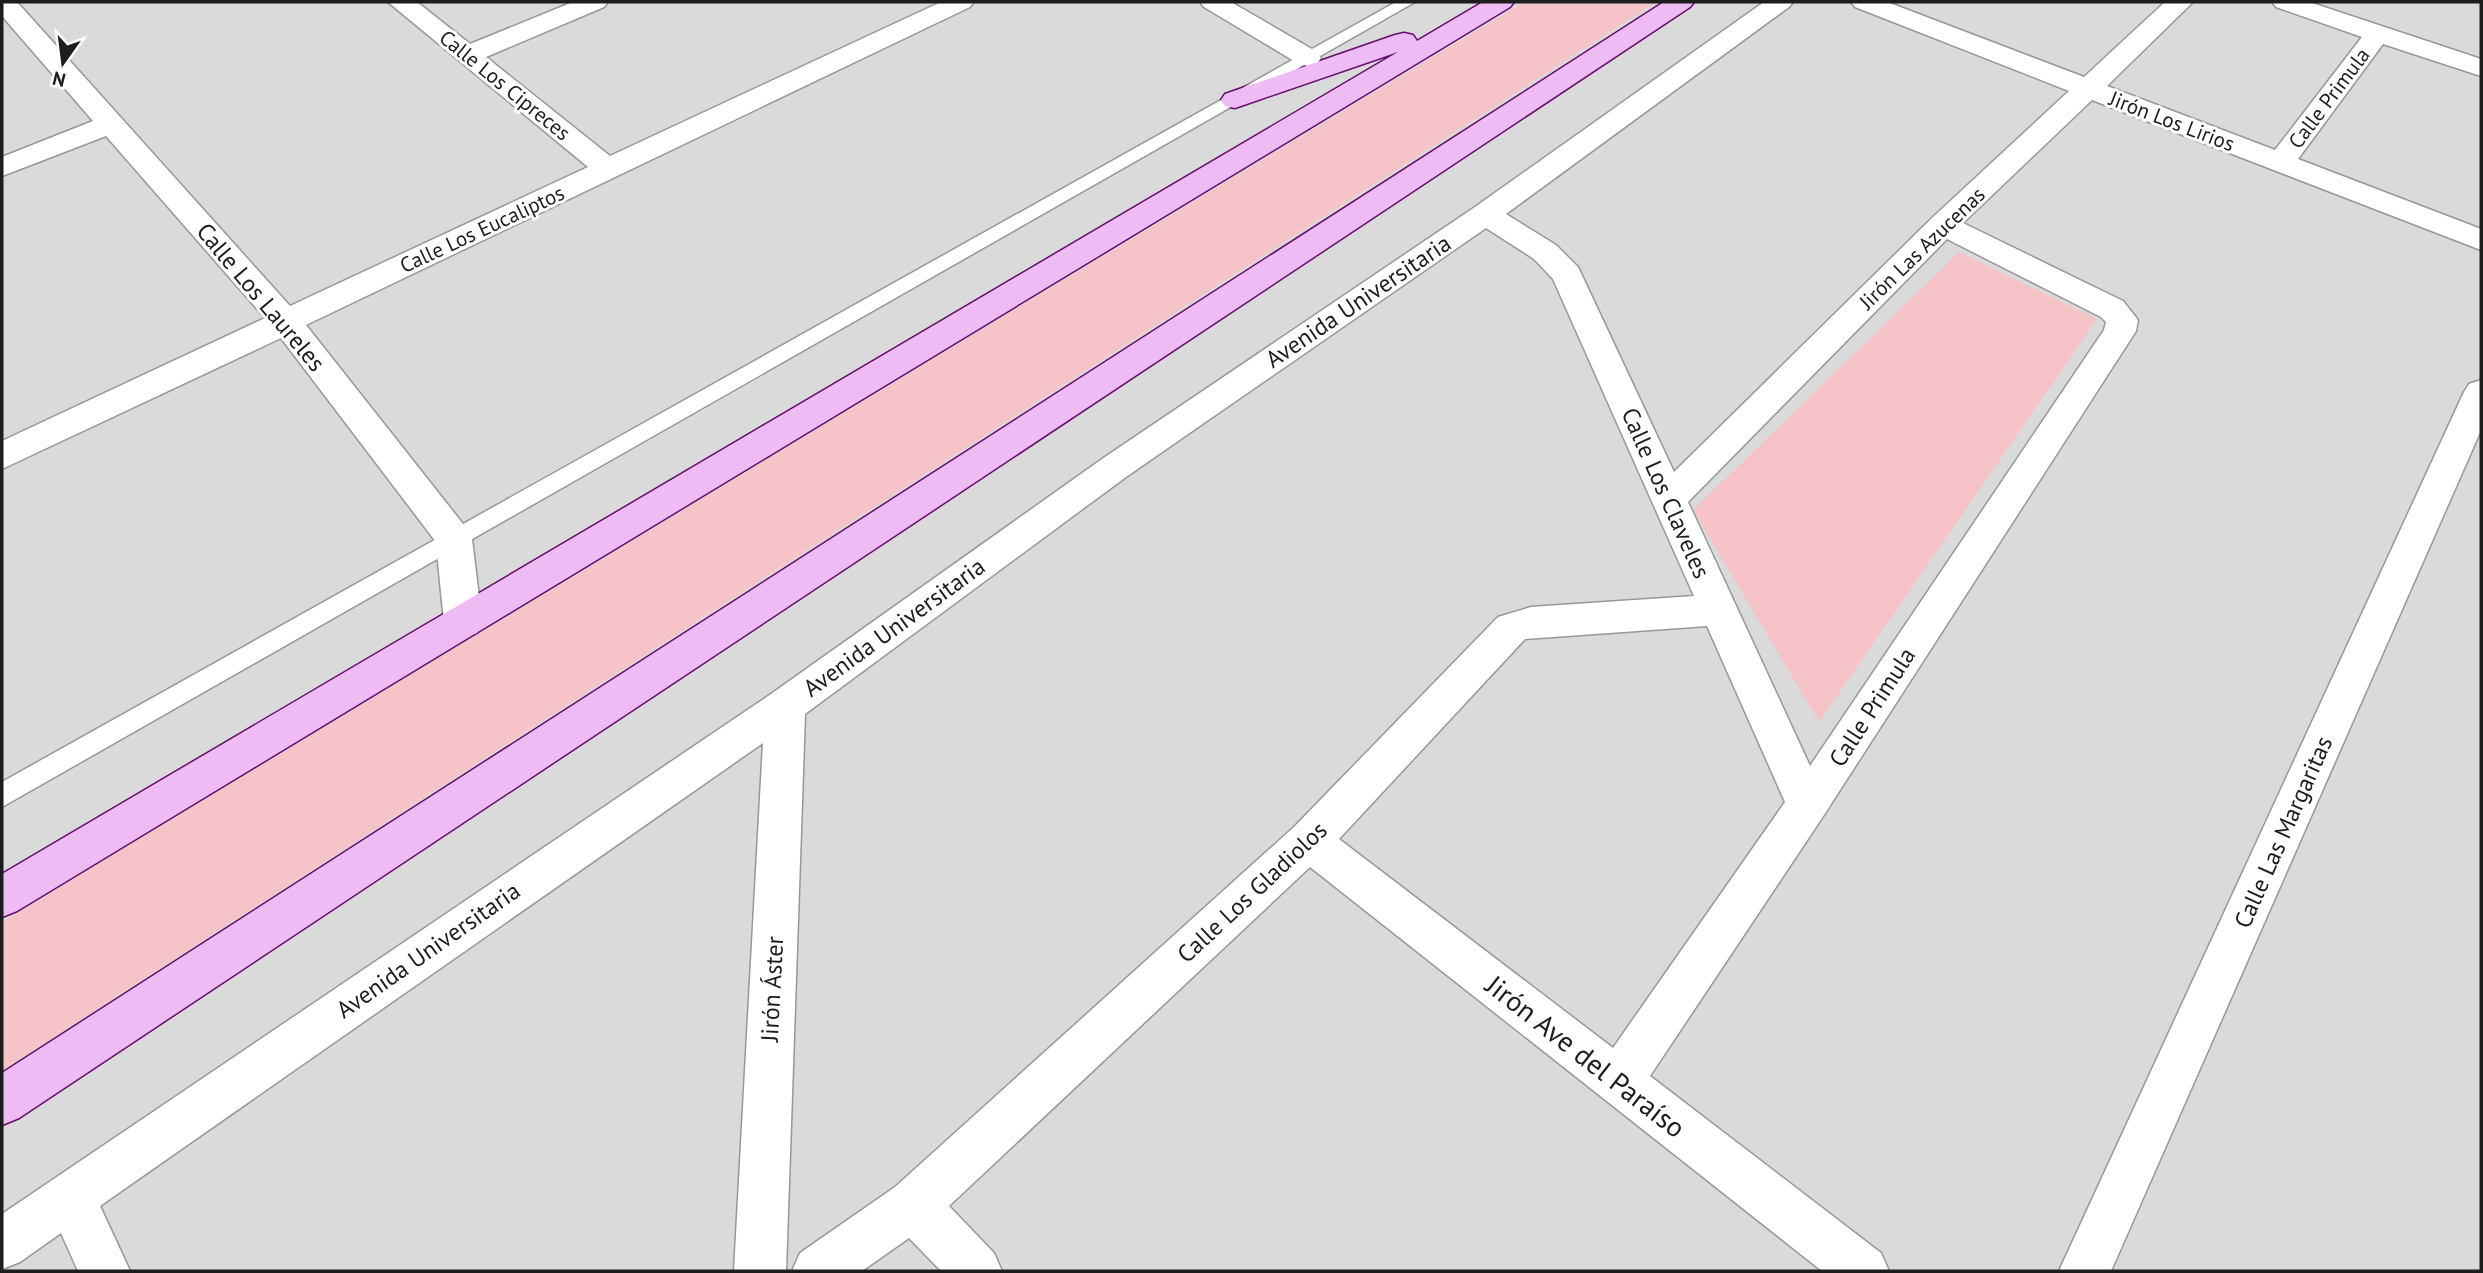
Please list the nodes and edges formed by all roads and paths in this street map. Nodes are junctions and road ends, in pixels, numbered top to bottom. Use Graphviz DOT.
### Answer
graph roads {
  1 [pos="3,2"];
  2 [pos="401,2"];
  3 [pos="595,2"];
  4 [pos="961,2"];
  5 [pos="1213,2"];
  6 [pos="1407,2"];
  7 [pos="1681,2"];
  8 [pos="1780,2"];
  9 [pos="1864,2"];
  10 [pos="2180,2"];
  11 [pos="2285,2"];
  12 [pos="1492,7"];
  13 [pos="2378,33"];
  14 [pos="467,55"];
  15 [pos="1308,58"];
  16 [pos="2481,68"];
  17 [pos="2089,89"];
  18 [pos="1235,100"];
  19 [pos="111,124"];
  20 [pos="2281,163"];
  21 [pos="2,167"];
  22 [pos="608,169"];
  23 [pos="1486,214"];
  24 [pos="1943,225"];
  25 [pos="2481,240"];
  26 [pos="286,322"];
  27 [pos="2481,392"];
  28 [pos="2,456"];
  29 [pos="1668,499"];
  30 [pos="454,539"];
  31 [pos="1718,610"];
  32 [pos="463,622"];
  33 [pos="785,706"];
  34 [pos="2,795"];
  35 [pos="1807,805"];
  36 [pos="1309,841"];
  37 [pos="2,897"];
  38 [pos="1619,1081"];
  39 [pos="2,1101"];
  40 [pos="70,1197"];
  41 [pos="913,1205"];
  42 [pos="2,1244"];
  43 [pos="104,1271"];
  44 [pos="760,1271"];
  45 [pos="818,1271"];
  46 [pos="976,1271"];
  47 [pos="1863,1271"];
  48 [pos="2085,1271"];
  1 -- 19 [label="street, Calle Los Laureles"];
  2 -- 14 [label="street, Calle Los Cipreces"];
  3 -- 14 [label="street"];
  4 -- 22 [label="street, Calle Los Eucaliptos"];
  5 -- 15 [label="street"];
  6 -- 15 [label="lane"];
  7 -- 39 [label="main road"];
  8 -- 23 [label="street, Avenida Universitaria"];
  9 -- 17 [label="street, Jirón Los Lirios"];
  10 -- 17 [label="street, Jirón Las Azucenas"];
  11 -- 13 [label="street"];
  12 -- 18 [label="main road"];
  12 -- 32 [label="main road"];
  13 -- 16 [label="street"];
  13 -- 20 [label="street, Calle Primula"];
  14 -- 22 [label="street, Calle Los Cipreces"];
  15 -- 18 [label="lane"];
  17 -- 20 [label="street, Jirón Los Lirios"];
  17 -- 24 [label="street, Jirón Las Azucenas"];
  18 -- 30 [label="lane"];
  19 -- 21 [label="street"];
  19 -- 26 [label="street, Calle Los Laureles"];
  20 -- 25 [label="street, Jirón Los Lirios"];
  22 -- 26 [label="street, Calle Los Eucaliptos"];
  23 -- 29 [label="street, Calle Los Claveles"];
  23 -- 33 [label="street, Avenida Universitaria"];
  24 -- 29 [label="street, Jirón Las Azucenas"];
  24 -- 35 [label="street, Calle Primula"];
  26 -- 28 [label="street, Calle Los Eucaliptos"];
  26 -- 30 [label="street, Calle Los Laureles"];
  27 -- 48 [label="street, Calle Las Margaritas"];
  29 -- 31 [label="street, Calle Los Claveles"];
  30 -- 32 [label="street"];
  30 -- 34 [label="lane"];
  31 -- 35 [label="street, Calle Los Claveles"];
  31 -- 36 [label="street, Calle Los Gladiolos"];
  32 -- 37 [label="main road"];
  33 -- 40 [label="street, Avenida Universitaria"];
  33 -- 44 [label="street, Jirón Áster"];
  35 -- 38 [label="street, Calle Primula"];
  36 -- 38 [label="street, Jirón Ave del Paraíso"];
  36 -- 41 [label="street, Calle Los Gladiolos"];
  38 -- 47 [label="street, Jirón Ave del Paraíso"];
  40 -- 42 [label="street, Avenida Universitaria"];
  40 -- 43 [label="street"];
  41 -- 45 [label="street, Calle Los Gladiolos"];
  41 -- 46 [label="street"];
}
